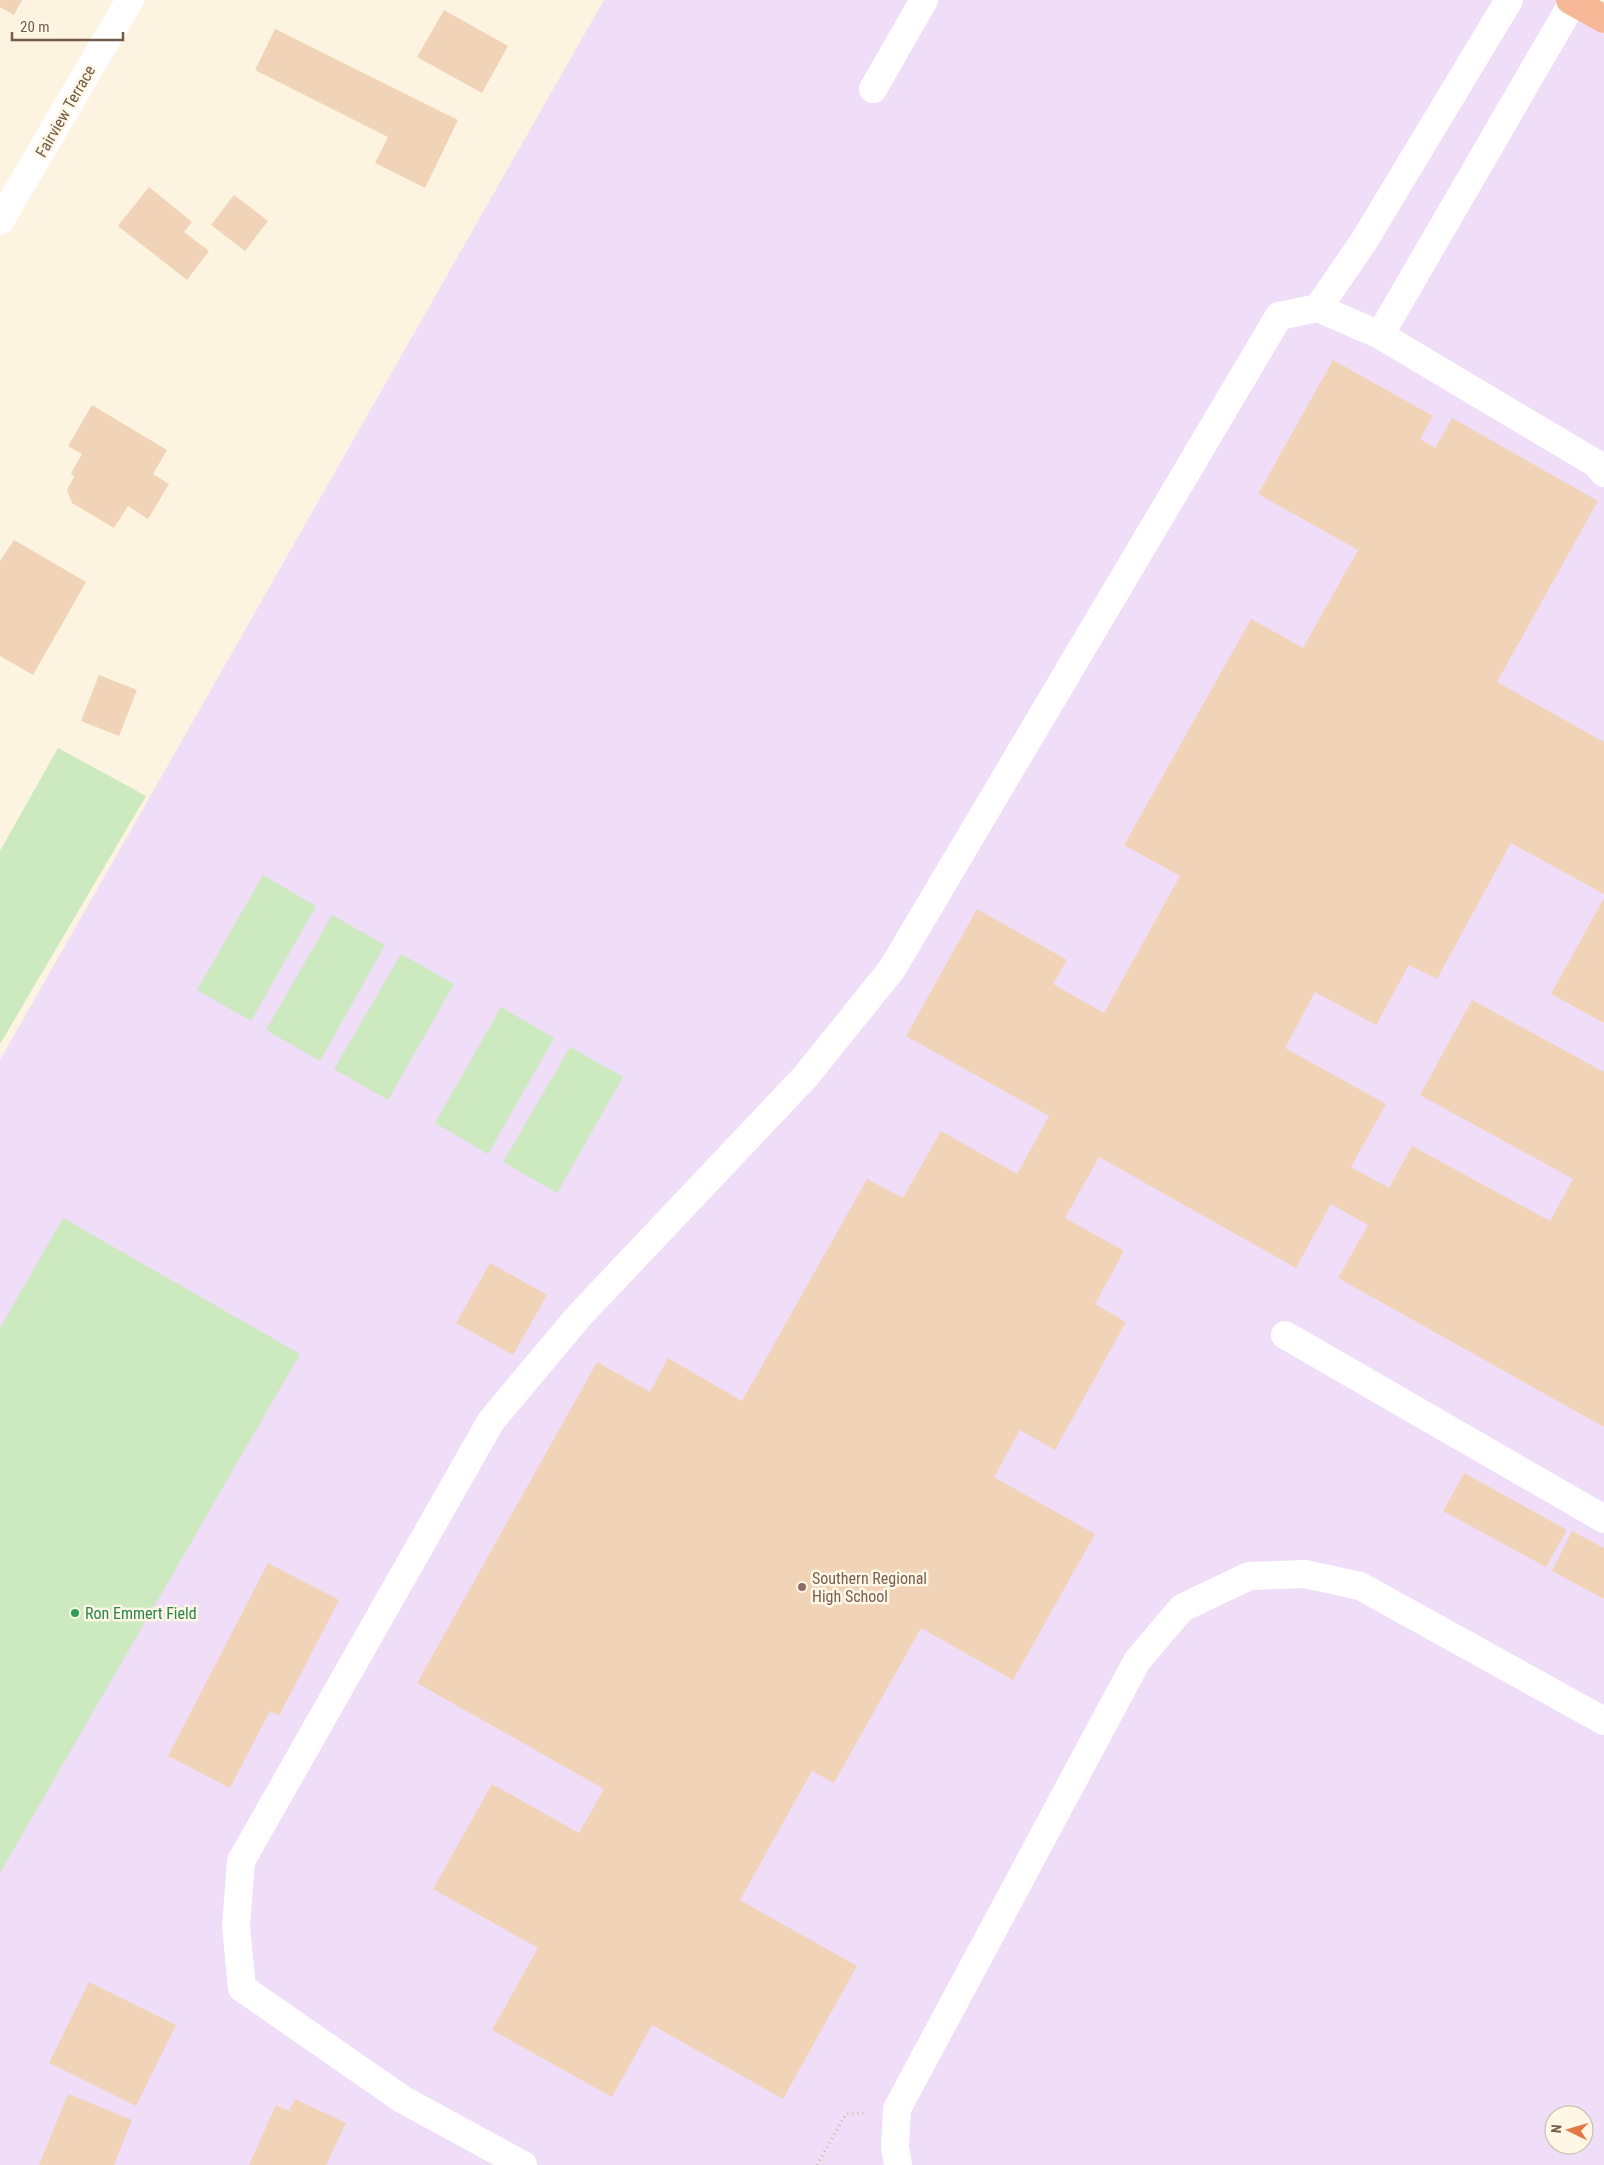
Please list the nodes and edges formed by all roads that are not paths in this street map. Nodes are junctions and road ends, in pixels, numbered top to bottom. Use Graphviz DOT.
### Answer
graph roads {
  1 [pos="130,0"];
  2 [pos="924,0"];
  3 [pos="1509,0"];
  4 [pos="1571,1"];
  5 [pos="1604,19"];
  6 [pos="873,89"];
  7 [pos="0,221"];
  8 [pos="1318,308"];
  9 [pos="1380,335"];
  10 [pos="1604,473"];
  11 [pos="1285,1335"];
  12 [pos="1604,1519"];
  13 [pos="1604,1721"];
  14 [pos="522,2165"];
  15 [pos="898,2165"];
  1 -- 7 [label="street, Fairview Terrace"];
  2 -- 6 [label="street"];
  3 -- 8 [label="street"];
  4 -- 5 [label="highway"];
  4 -- 9 [label="street"];
  8 -- 9 [label="street"];
  8 -- 14 [label="street"];
  9 -- 10 [label="street"];
  11 -- 12 [label="street"];
  13 -- 15 [label="street"];
}
